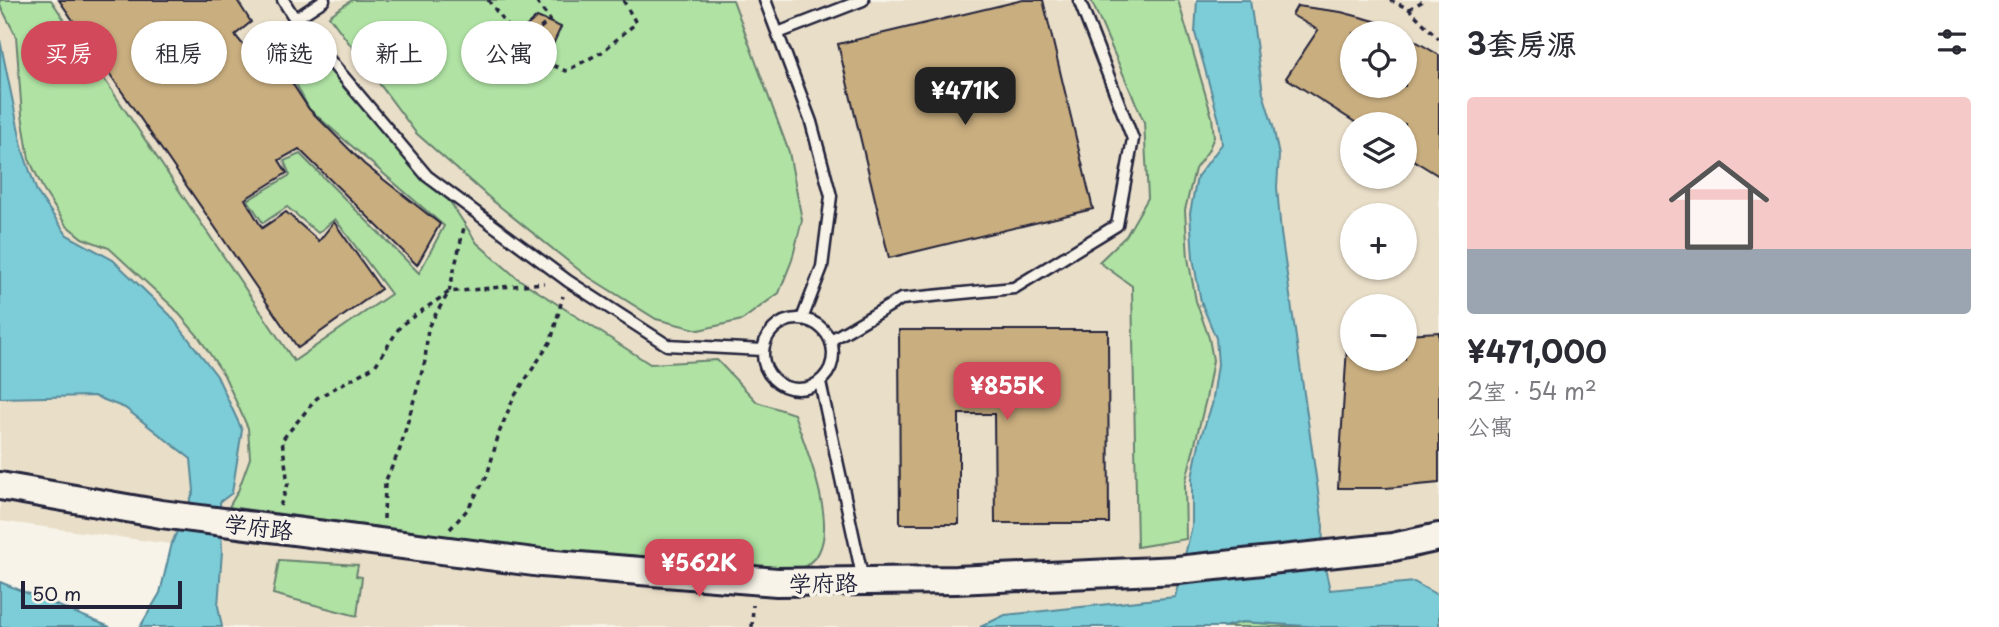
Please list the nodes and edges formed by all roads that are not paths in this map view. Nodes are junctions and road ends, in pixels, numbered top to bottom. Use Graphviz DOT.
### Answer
graph roads {
  1 [pos="283,0"];
  2 [pos="324,0"];
  3 [pos="765,0"];
  4 [pos="863,0"];
  5 [pos="1079,0"];
  6 [pos="295,19"];
  7 [pos="778,33"];
  8 [pos="802,319"];
  9 [pos="831,340"];
  10 [pos="763,350"];
  11 [pos="820,382"];
  12 [pos="0,486"];
  13 [pos="1439,537"];
  14 [pos="864,581"];
  1 -- 6 [label="lane"];
  2 -- 6 [label="lane"];
  3 -- 7 [label="lane"];
  4 -- 7 [label="lane"];
  5 -- 9 [label="lane"];
  6 -- 10 [label="lane"];
  7 -- 8 [label="lane"];
  8 -- 9 [label="lane"];
  8 -- 10 [label="lane"];
  9 -- 11 [label="lane"];
  10 -- 11 [label="lane"];
  11 -- 14 [label="lane"];
  12 -- 14 [label="street, 学府路"];
  13 -- 14 [label="street, 学府路"];
}
